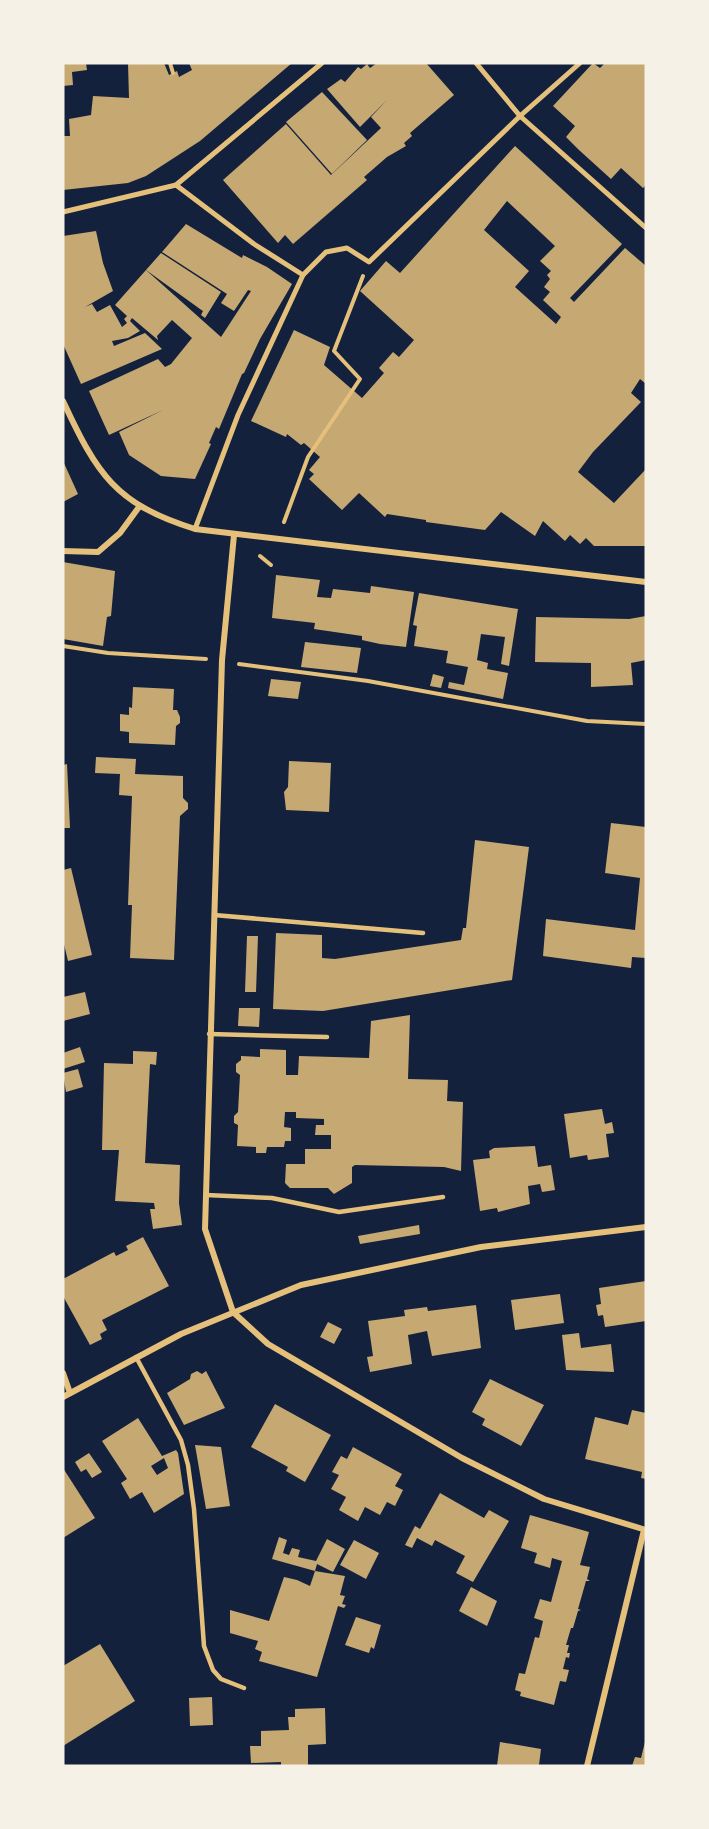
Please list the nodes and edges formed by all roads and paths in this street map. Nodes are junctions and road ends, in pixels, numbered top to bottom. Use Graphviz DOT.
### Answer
graph roads {
  1 [pos="170,63"];
  2 [pos="322,63"];
  3 [pos="476,63"];
  4 [pos="580,63"];
  5 [pos="173,73"];
  6 [pos="520,116"];
  7 [pos="176,185"];
  8 [pos="63,212"];
  9 [pos="646,228"];
  10 [pos="369,262"];
  11 [pos="303,275"];
  12 [pos="63,401"];
  13 [pos="139,507"];
  14 [pos="195,530"];
  15 [pos="234,535"];
  16 [pos="277,540"];
  17 [pos="63,551"];
  18 [pos="646,582"];
  19 [pos="63,646"];
  20 [pos="222,660"];
  21 [pos="646,724"];
  22 [pos="214,915"];
  23 [pos="423,933"];
  24 [pos="210,1034"];
  25 [pos="327,1037"];
  26 [pos="206,1194"];
  27 [pos="443,1197"];
  28 [pos="646,1227"];
  29 [pos="233,1312"];
  30 [pos="136,1357"];
  31 [pos="63,1373"];
  32 [pos="70,1393"];
  33 [pos="63,1397"];
  34 [pos="645,1530"];
  35 [pos="244,1688"];
  36 [pos="587,1766"];
  1 -- 5 [label="path"];
  2 -- 7 [label="street"];
  3 -- 6 [label="street"];
  4 -- 6 [label="street"];
  6 -- 9 [label="street"];
  6 -- 10 [label="street"];
  7 -- 8 [label="street"];
  7 -- 11 [label="street"];
  10 -- 11 [label="street"];
  10 -- 16 [label="path"];
  11 -- 14 [label="street"];
  12 -- 13 [label="street"];
  13 -- 14 [label="street"];
  13 -- 17 [label="street"];
  14 -- 15 [label="street"];
  15 -- 16 [label="street"];
  15 -- 20 [label="street"];
  16 -- 18 [label="street"];
  19 -- 20 [label="path"];
  20 -- 21 [label="path"];
  20 -- 22 [label="street"];
  22 -- 23 [label="lane"];
  22 -- 24 [label="street"];
  24 -- 25 [label="lane"];
  24 -- 26 [label="street"];
  26 -- 27 [label="lane"];
  26 -- 29 [label="street"];
  28 -- 29 [label="street"];
  29 -- 30 [label="street"];
  29 -- 34 [label="street"];
  30 -- 32 [label="street"];
  30 -- 35 [label="lane"];
  31 -- 32 [label="street"];
  32 -- 33 [label="street"];
  34 -- 36 [label="street"];
}
